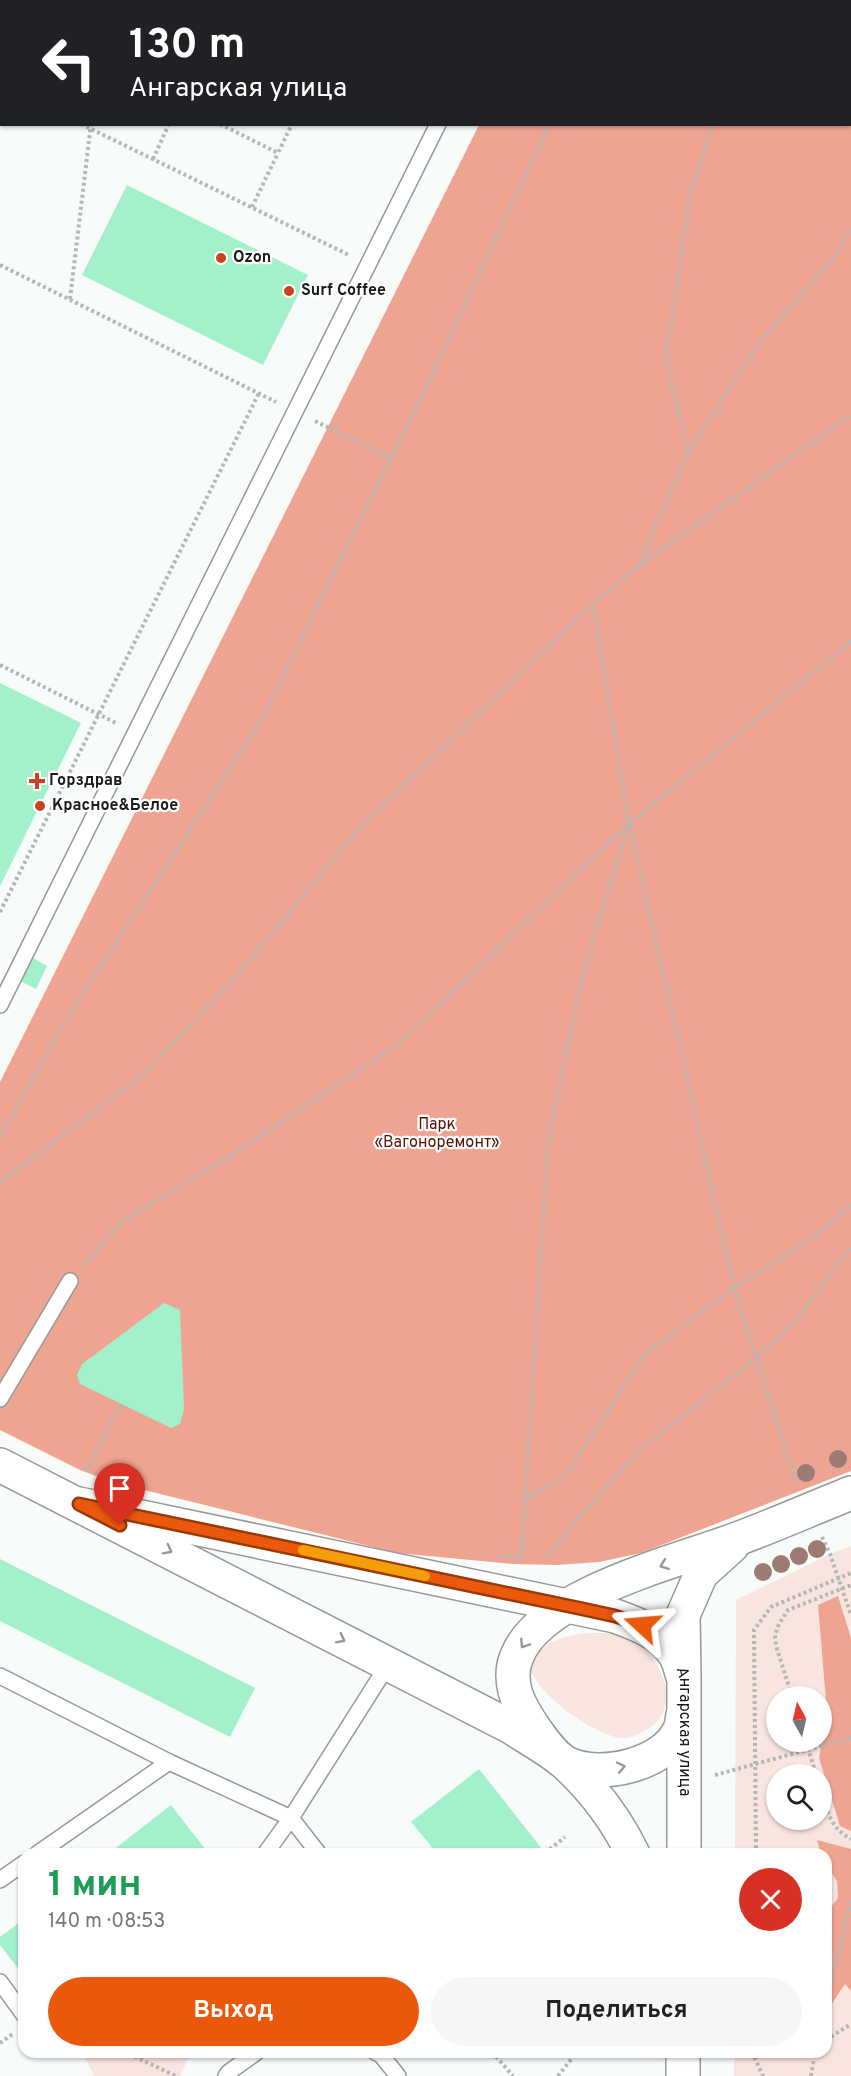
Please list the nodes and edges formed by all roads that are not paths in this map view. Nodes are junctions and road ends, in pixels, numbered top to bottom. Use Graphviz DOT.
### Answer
graph roads {
  1 [pos="437,126"];
  2 [pos="0,1005"];
  3 [pos="70,1281"];
  4 [pos="0,1399"];
  5 [pos="0,1465"];
  6 [pos="851,1493"];
  7 [pos="79,1504"];
  8 [pos="739,1539"];
  9 [pos="567,1606"];
  10 [pos="389,1664"];
  11 [pos="0,1676"];
  12 [pos="684,1680"];
  13 [pos="684,1714"];
  14 [pos="169,1762"];
  15 [pos="565,1763"];
  16 [pos="291,1818"];
  17 [pos="46,1848"];
  18 [pos="271,1848"];
  19 [pos="315,1848"];
  20 [pos="630,1848"];
  21 [pos="684,1848"];
  22 [pos="18,1867"];
  23 [pos="0,1880"];
  24 [pos="0,1982"];
  25 [pos="18,2007"];
  26 [pos="249,2058"];
  27 [pos="383,2058"];
  28 [pos="683,2058"];
  29 [pos="226,2076"];
  30 [pos="398,2076"];
  31 [pos="683,2076"];
  1 -- 2 [label="lane"];
  3 -- 4 [label="lane"];
  5 -- 7 [label="street, Ангарская улица"];
  6 -- 8 [label="street"];
  7 -- 9 [label="street, Ангарская улица"];
  7 -- 10 [label="street, Ангарская улица, one-way"];
  8 -- 9 [label="street, one-way"];
  8 -- 12 [label="street"];
  9 -- 12 [label="street, Ангарская улица"];
  9 -- 15 [label="street, one-way"];
  10 -- 15 [label="street, Ангарская улица"];
  10 -- 16 [label="lane"];
  11 -- 14 [label="lane"];
  12 -- 13 [label="street, Ангарская улица"];
  15 -- 13 [label="street, one-way"];
  13 -- 21 [label="street, Ангарская улица"];
  14 -- 16 [label="lane"];
  14 -- 17 [label="lane"];
  15 -- 20 [label="street, Ангарская улица"];
  16 -- 18 [label="lane"];
  16 -- 19 [label="lane"];
  22 -- 23 [label="lane"];
  24 -- 25 [label="lane"];
  26 -- 29 [label="lane"];
  27 -- 30 [label="lane"];
  28 -- 31 [label="street"];
}
